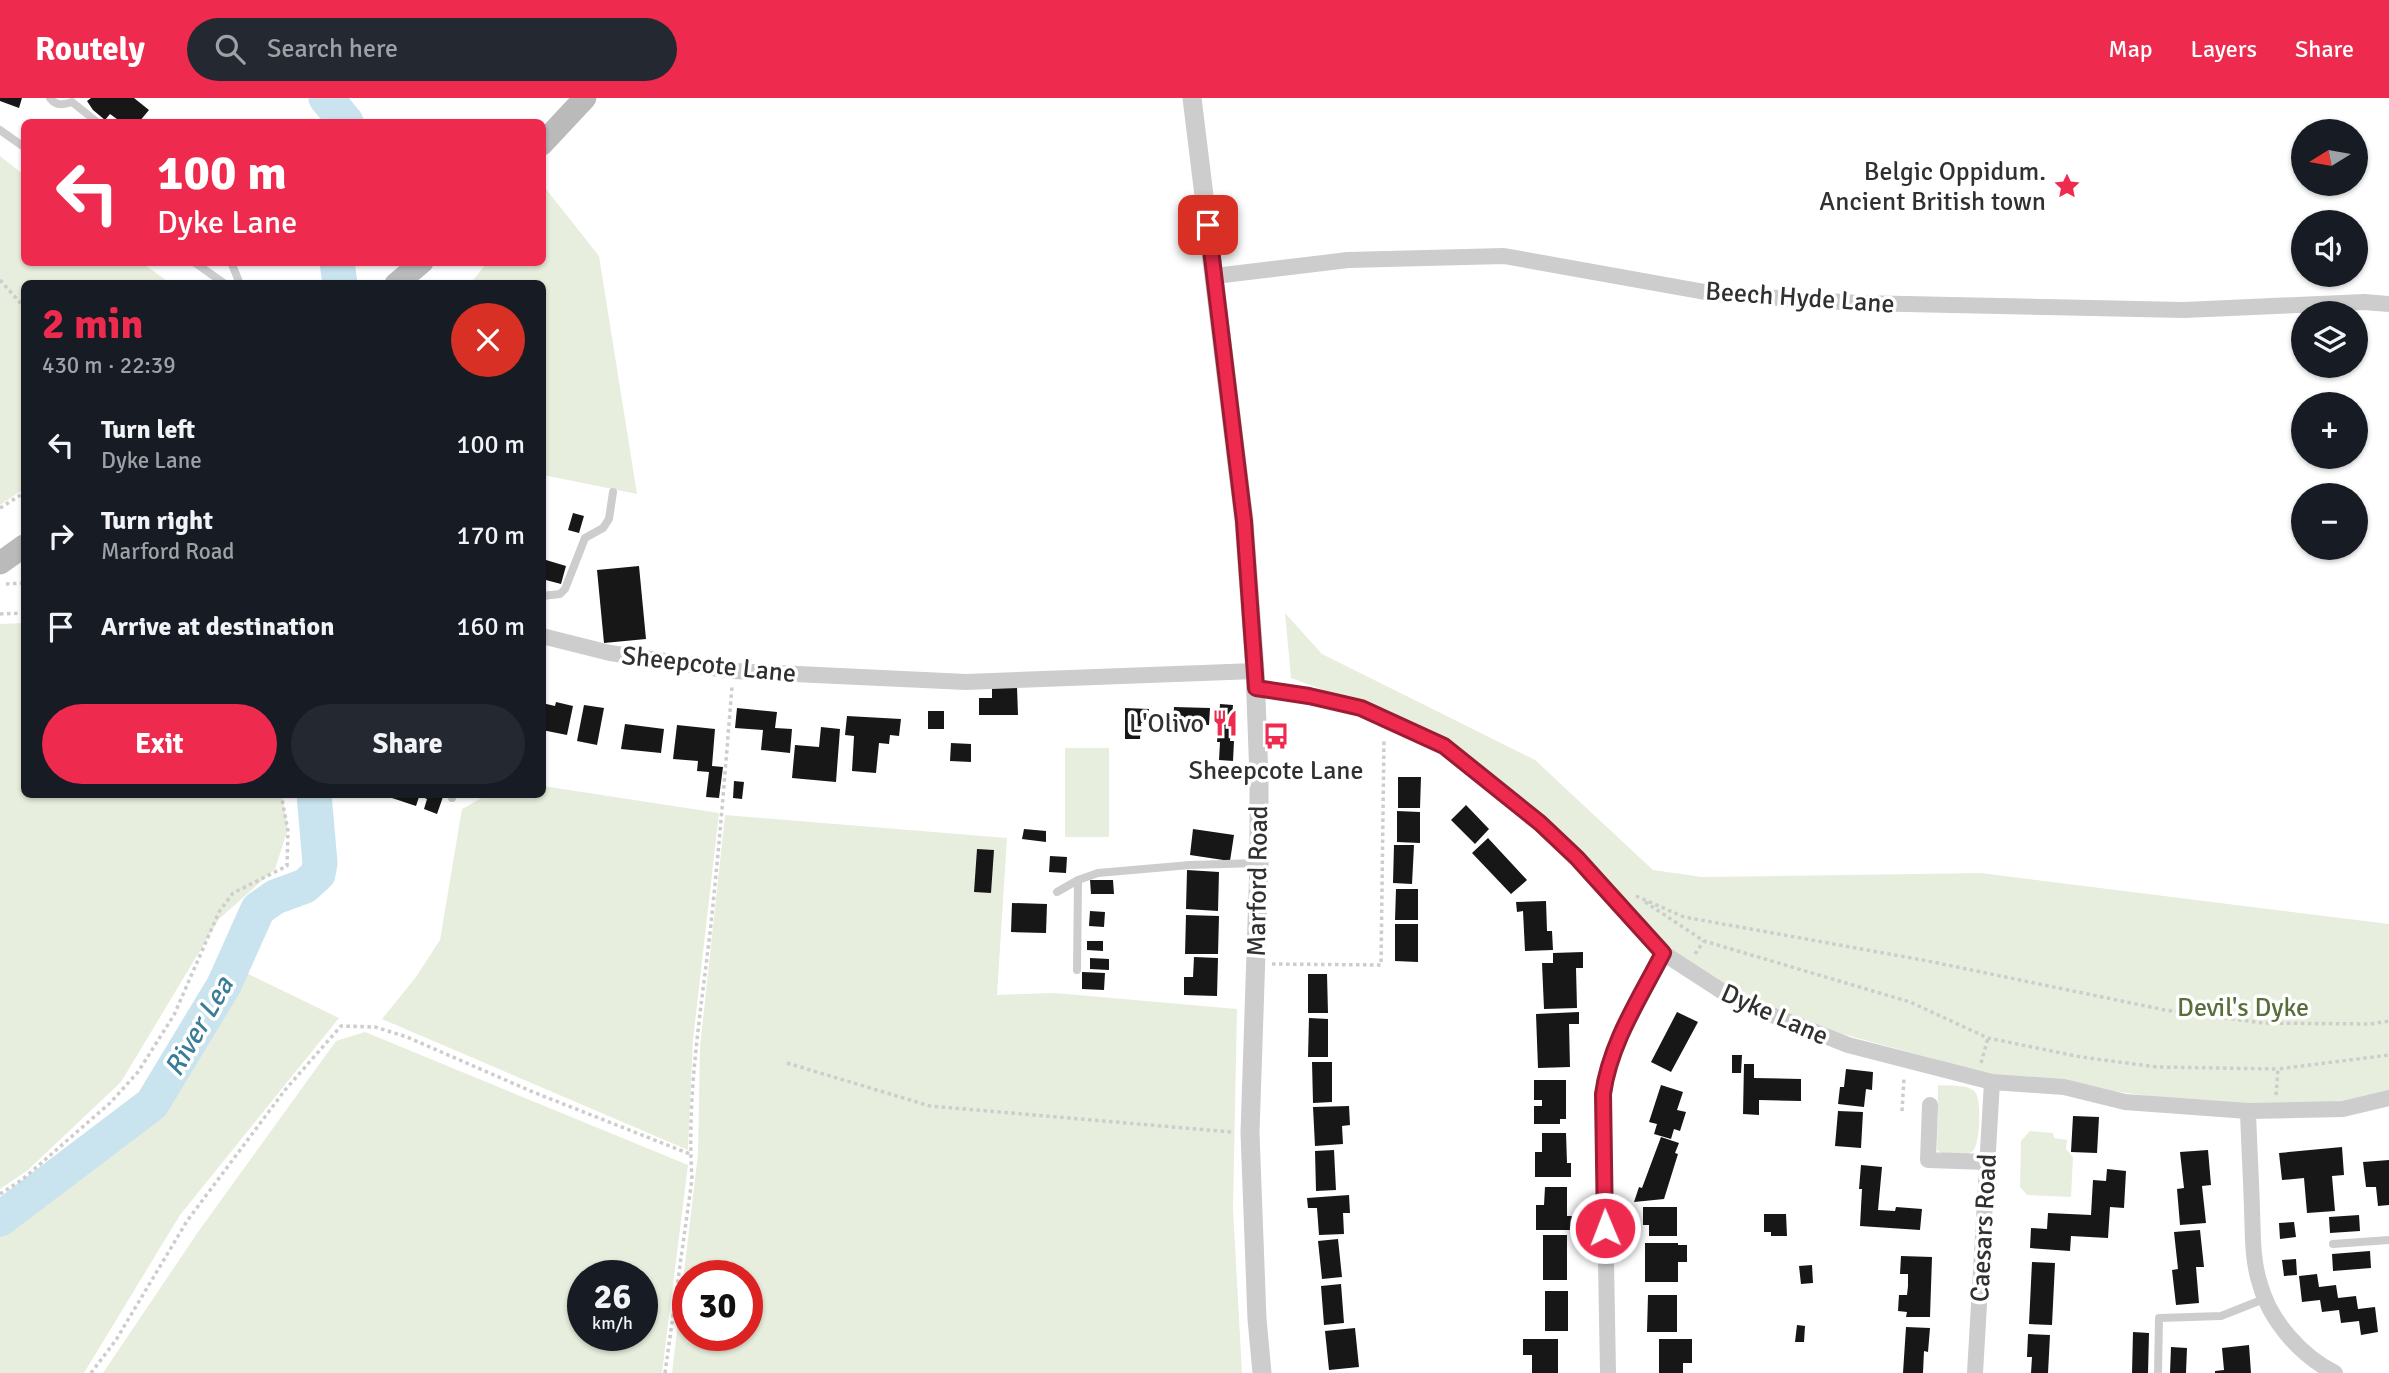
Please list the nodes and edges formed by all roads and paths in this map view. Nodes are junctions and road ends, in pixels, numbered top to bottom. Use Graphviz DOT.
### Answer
graph roads {
  1 [pos="51,98"];
  2 [pos="585,98"];
  3 [pos="1192,98"];
  4 [pos="72,100"];
  5 [pos="94,119"];
  6 [pos="0,131"];
  7 [pos="546,140"];
  8 [pos="21,145"];
  9 [pos="200,266"];
  10 [pos="417,266"];
  11 [pos="1215,276"];
  12 [pos="0,280"];
  13 [pos="219,280"];
  14 [pos="401,280"];
  15 [pos="21,304"];
  16 [pos="2389,304"];
  17 [pos="613,492"];
  18 [pos="21,495"];
  19 [pos="0,508"];
  20 [pos="21,583"];
  21 [pos="0,584"];
  22 [pos="546,596"];
  23 [pos="0,614"];
  24 [pos="21,614"];
  25 [pos="546,637"];
  26 [pos="733,671"];
  27 [pos="1256,680"];
  28 [pos="1385,719"];
  29 [pos="282,798"];
  30 [pos="1259,863"];
  31 [pos="1078,880"];
  32 [pos="1057,892"];
  33 [pos="1663,953"];
  34 [pos="1256,963"];
  35 [pos="1077,970"];
  36 [pos="2389,1021"];
  37 [pos="1988,1038"];
  38 [pos="2389,1055"];
  39 [pos="1905,1060"];
  40 [pos="787,1063"];
  41 [pos="2278,1069"];
  42 [pos="1985,1080"];
  43 [pos="2389,1098"];
  44 [pos="1930,1105"];
  45 [pos="1902,1111"];
  46 [pos="2248,1111"];
  47 [pos="2274,1111"];
  48 [pos="1250,1133"];
  49 [pos="690,1154"];
  50 [pos="1987,1162"];
  51 [pos="0,1194"];
  52 [pos="2389,1240"];
  53 [pos="2333,1244"];
  54 [pos="2264,1298"];
  55 [pos="2316,1369"];
  56 [pos="91,1373"];
  57 [pos="665,1373"];
  58 [pos="1262,1373"];
  59 [pos="1608,1373"];
  60 [pos="1975,1373"];
  61 [pos="2158,1373"];
  62 [pos="2335,1373"];
  1 -- 4 [label="lane"];
  2 -- 7 [label="main road"];
  3 -- 11 [label="street, Marford Road"];
  4 -- 5 [label="lane"];
  6 -- 8 [label="lane"];
  9 -- 13 [label="lane"];
  10 -- 14 [label="main road"];
  11 -- 16 [label="street, Beech Hyde Lane"];
  11 -- 27 [label="street, Marford Road"];
  12 -- 15 [label="path"];
  17 -- 22 [label="lane"];
  18 -- 19 [label="path"];
  20 -- 21 [label="path"];
  23 -- 24 [label="path"];
  25 -- 26 [label="street, Sheepcote Lane"];
  26 -- 27 [label="street, Sheepcote Lane"];
  26 -- 49 [label="path"];
  27 -- 28 [label="street, Dyke Lane"];
  27 -- 30 [label="street, Marford Road"];
  28 -- 33 [label="street, Dyke Lane"];
  28 -- 34 [label="path"];
  29 -- 51 [label="path"];
  30 -- 31 [label="lane"];
  30 -- 34 [label="street, Marford Road"];
  31 -- 32 [label="lane"];
  31 -- 35 [label="lane"];
  33 -- 39 [label="street, Dyke Lane"];
  33 -- 59 [label="street"];
  34 -- 48 [label="street, Marford Road"];
  36 -- 37 [label="path"];
  37 -- 41 [label="path"];
  37 -- 42 [label="path"];
  38 -- 41 [label="path"];
  39 -- 42 [label="street, Dyke Lane"];
  39 -- 45 [label="path"];
  40 -- 48 [label="path"];
  41 -- 47 [label="path"];
  42 -- 46 [label="street, Dyke Lane"];
  42 -- 50 [label="street, Caesars Road"];
  43 -- 47 [label="street, Dyke Lane"];
  44 -- 50 [label="street"];
  46 -- 47 [label="street, Dyke Lane"];
  46 -- 54 [label="street"];
  48 -- 58 [label="street, Marford Road"];
  49 -- 56 [label="path"];
  49 -- 57 [label="path"];
  50 -- 60 [label="street, Caesars Road"];
  52 -- 53 [label="lane"];
  54 -- 55 [label="street"];
  54 -- 61 [label="lane"];
  55 -- 62 [label="street"];
}
